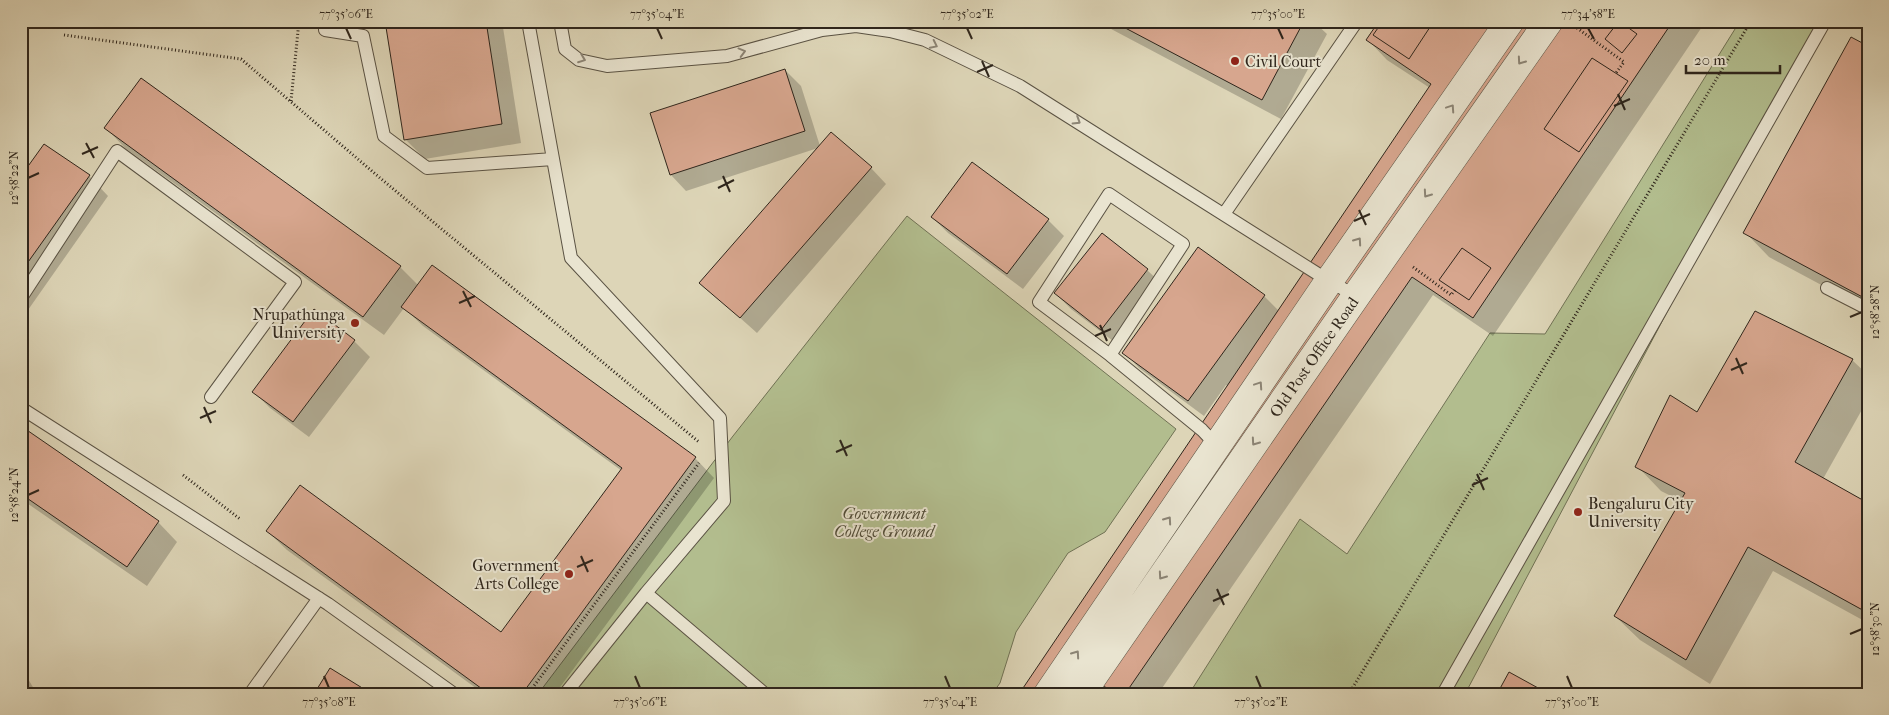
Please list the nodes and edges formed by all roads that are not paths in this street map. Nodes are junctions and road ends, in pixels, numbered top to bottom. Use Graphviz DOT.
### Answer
graph roads {
  1 [pos="528,21"];
  2 [pos="560,21"];
  3 [pos="1357,21"];
  4 [pos="1510,21"];
  5 [pos="1825,21"];
  6 [pos="1561,23"];
  7 [pos="325,30"];
  8 [pos="553,159"];
  9 [pos="1224,214"];
  10 [pos="1330,281"];
  11 [pos="1827,288"];
  12 [pos="1356,296"];
  13 [pos="21,298"];
  14 [pos="1868,309"];
  15 [pos="1110,355"];
  16 [pos="211,397"];
  17 [pos="21,408"];
  18 [pos="1218,447"];
  19 [pos="646,593"];
  20 [pos="319,598"];
  21 [pos="1091,690"];
  22 [pos="250,694"];
  23 [pos="454,694"];
  24 [pos="565,694"];
  25 [pos="765,694"];
  26 [pos="1048,694"];
  27 [pos="1443,694"];
  1 -- 8 [label="lane"];
  2 -- 9 [label="lane, one-way"];
  3 -- 9 [label="lane"];
  10 -- 4 [label="street, Old Post Office Road, one-way"];
  5 -- 27 [label="lane"];
  6 -- 12 [label="street, Old Post Office Road, one-way"];
  7 -- 8 [label="lane"];
  8 -- 19 [label="lane"];
  9 -- 10 [label="lane"];
  10 -- 12 [label="lane"];
  18 -- 10 [label="street, Old Post Office Road, one-way"];
  11 -- 14 [label="lane"];
  12 -- 21 [label="street, Old Post Office Road, one-way"];
  13 -- 16 [label="lane"];
  15 -- 15 [label="lane"];
  15 -- 18 [label="lane"];
  17 -- 20 [label="lane"];
  26 -- 18 [label="street, Old Post Office Road, one-way"];
  19 -- 24 [label="lane"];
  19 -- 25 [label="lane"];
  20 -- 22 [label="lane"];
  20 -- 23 [label="lane"];
}
